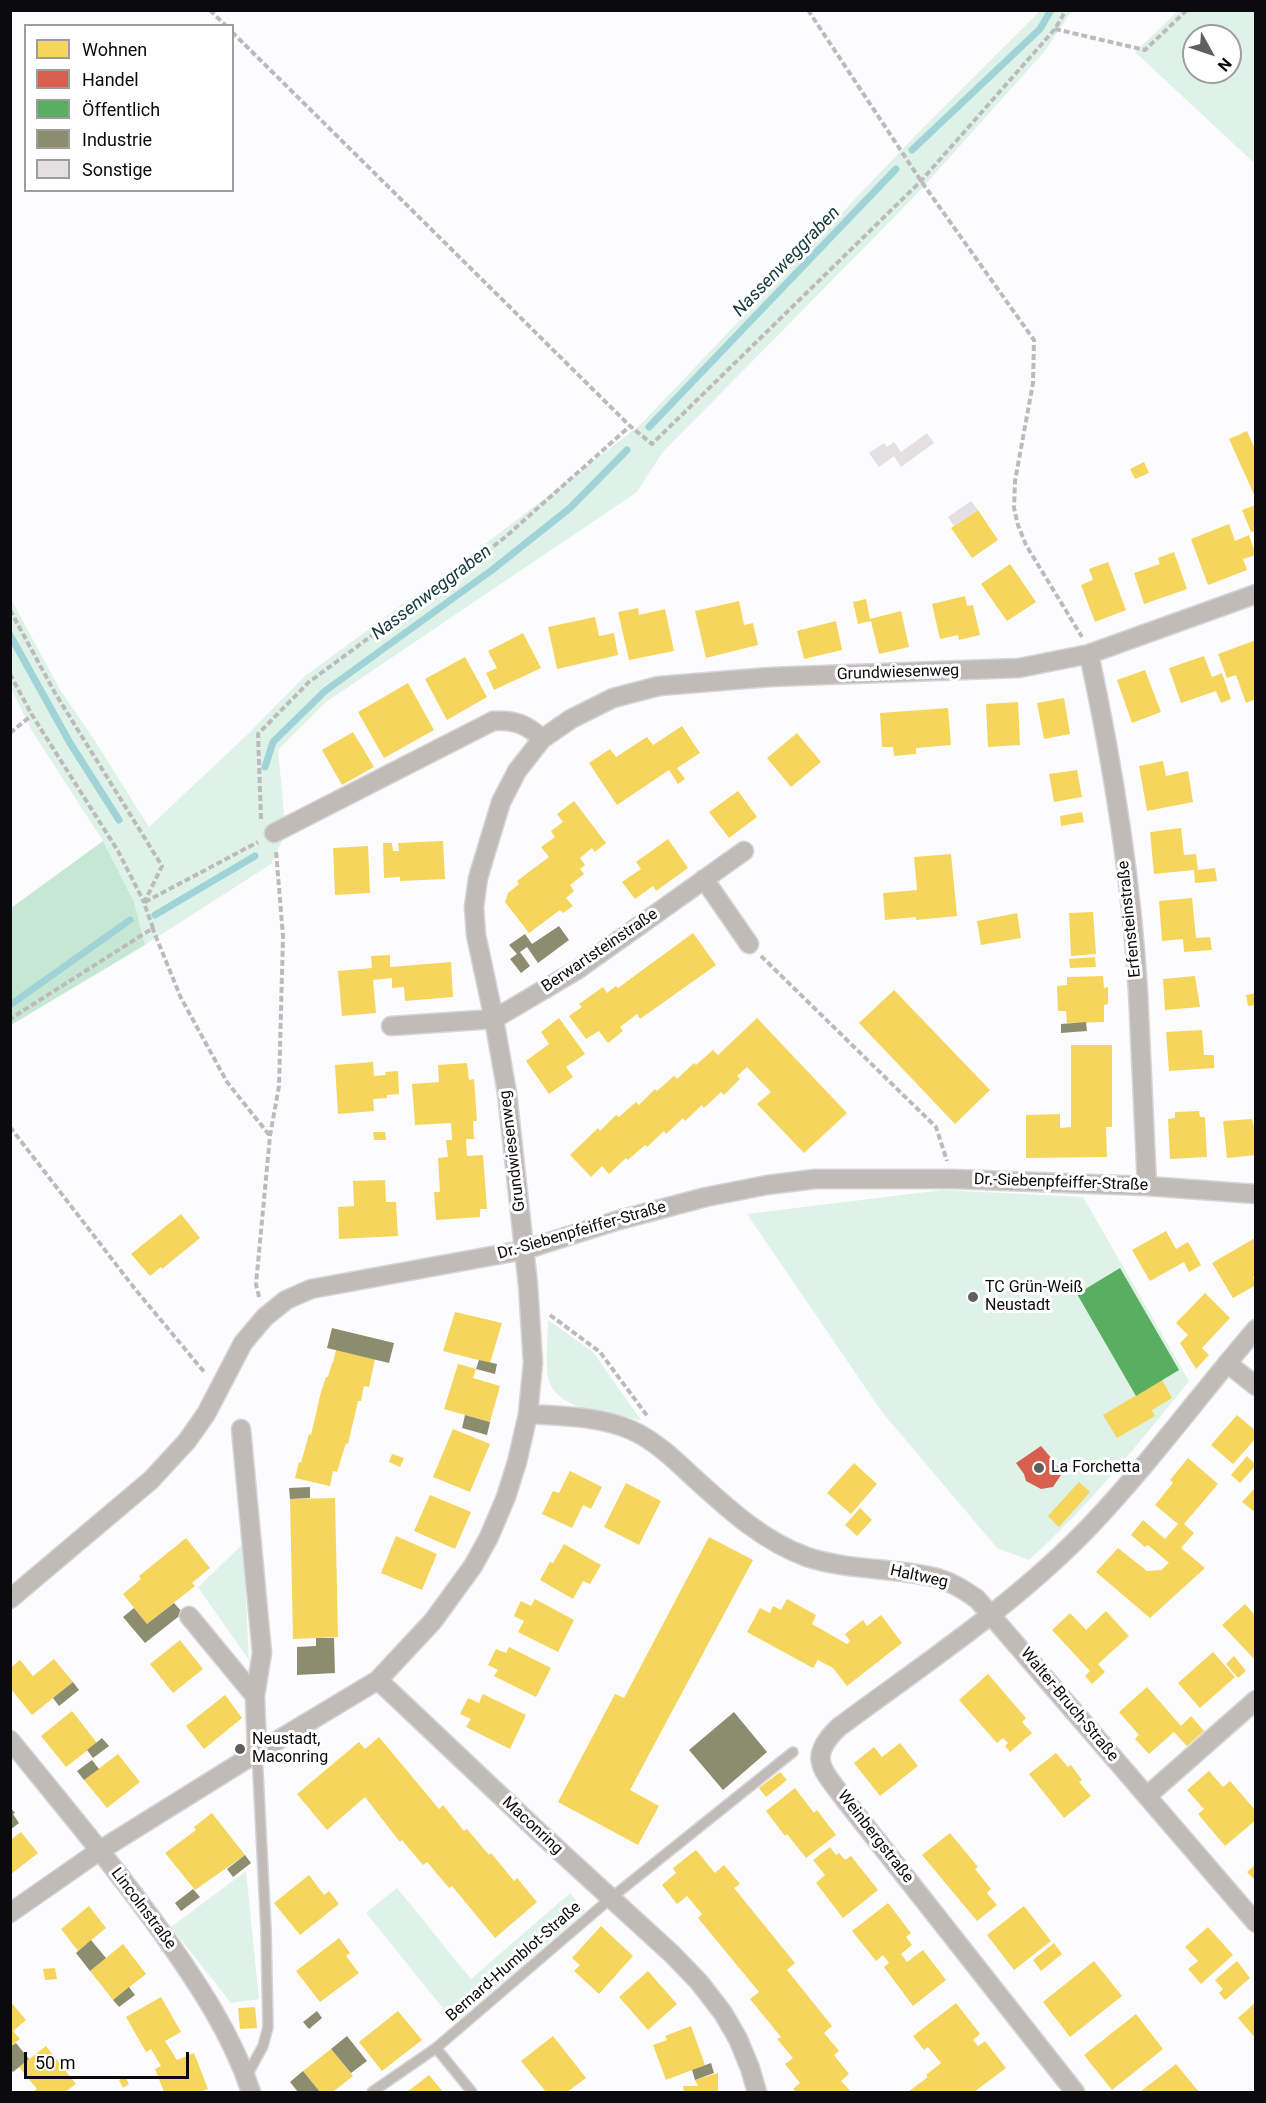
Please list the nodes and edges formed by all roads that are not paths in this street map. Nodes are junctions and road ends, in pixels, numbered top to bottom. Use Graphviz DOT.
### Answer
graph roads {
  1 [pos="1256,594"];
  2 [pos="1089,654"];
  3 [pos="543,739"];
  4 [pos="274,833"];
  5 [pos="744,851"];
  6 [pos="704,879"];
  7 [pos="749,944"];
  8 [pos="494,1019"];
  9 [pos="391,1026"];
  10 [pos="1147,1186"];
  11 [pos="1256,1194"];
  12 [pos="524,1250"];
  13 [pos="1256,1329"];
  14 [pos="1227,1363"];
  15 [pos="1256,1386"];
  16 [pos="528,1414"];
  17 [pos="242,1429"];
  18 [pos="10,1599"];
  19 [pos="991,1614"];
  20 [pos="189,1616"];
  21 [pos="378,1680"];
  22 [pos="255,1696"];
  23 [pos="1256,1700"];
  24 [pos="10,1740"];
  25 [pos="793,1752"];
  26 [pos="257,1753"];
  27 [pos="1147,1796"];
  28 [pos="99,1851"];
  29 [pos="611,1898"];
  30 [pos="10,1913"];
  31 [pos="1256,1923"];
  32 [pos="436,2048"];
  33 [pos="248,2085"];
  34 [pos="372,2092"];
  35 [pos="472,2092"];
  36 [pos="757,2092"];
  37 [pos="1075,2092"];
  1 -- 2 [label="street, Grundwiesenweg"];
  2 -- 3 [label="street, Grundwiesenweg"];
  2 -- 10 [label="street, Erfensteinstraße"];
  3 -- 4 [label="street"];
  3 -- 8 [label="street, Grundwiesenweg"];
  5 -- 6 [label="street, Berwartsteinstraße"];
  6 -- 7 [label="street"];
  6 -- 8 [label="street, Berwartsteinstraße"];
  8 -- 9 [label="street"];
  8 -- 12 [label="street, Grundwiesenweg"];
  10 -- 11 [label="street, Dr.-Siebenpfeiffer-Straße"];
  10 -- 12 [label="street, Dr.-Siebenpfeiffer-Straße"];
  12 -- 16 [label="street, Grundwiesenweg"];
  12 -- 18 [label="street, Dr.-Siebenpfeiffer-Straße"];
  13 -- 14 [label="street"];
  14 -- 15 [label="street"];
  14 -- 19 [label="street"];
  16 -- 19 [label="street, Haltweg"];
  16 -- 21 [label="street, Grundwiesenweg"];
  17 -- 22 [label="street"];
  19 -- 27 [label="street, Walter-Bruch-Straße"];
  19 -- 37 [label="street, Weinbergstraße"];
  20 -- 22 [label="street"];
  21 -- 26 [label="street"];
  21 -- 29 [label="street, Maconring"];
  22 -- 26 [label="street"];
  23 -- 27 [label="street"];
  24 -- 28 [label="street, Lincolnstraße"];
  25 -- 29 [label="lane, Bernard-Humblot-Straße"];
  26 -- 28 [label="street"];
  26 -- 33 [label="lane"];
  27 -- 31 [label="street, Walter-Bruch-Straße"];
  28 -- 30 [label="street"];
  28 -- 33 [label="street, Lincolnstraße"];
  29 -- 32 [label="lane, Bernard-Humblot-Straße"];
  29 -- 36 [label="street, Maconring"];
  32 -- 34 [label="lane, Bernard-Humblot-Straße"];
  32 -- 35 [label="lane"];
}
